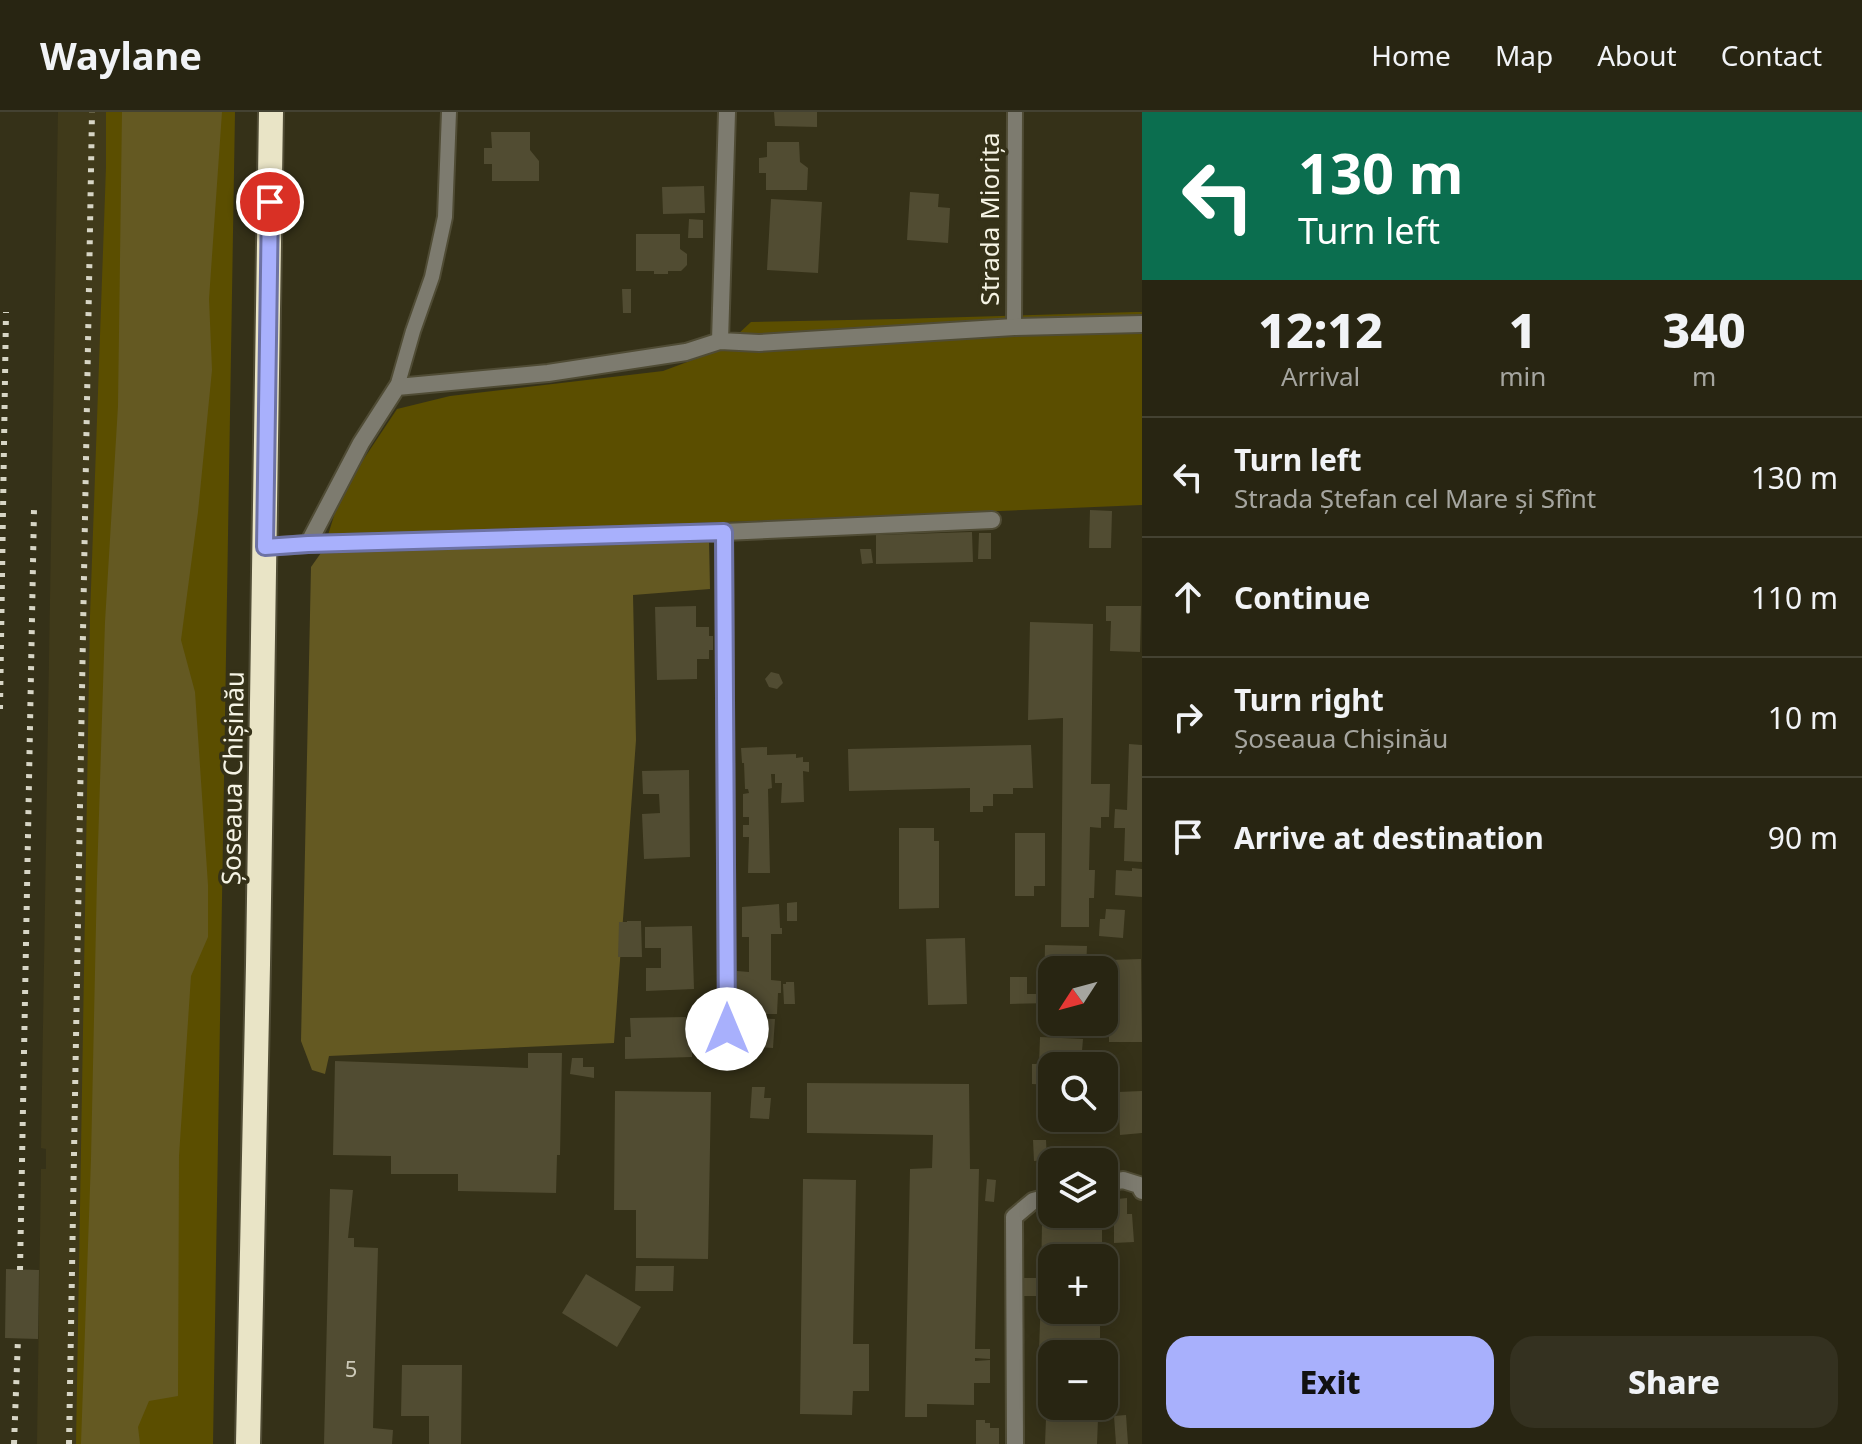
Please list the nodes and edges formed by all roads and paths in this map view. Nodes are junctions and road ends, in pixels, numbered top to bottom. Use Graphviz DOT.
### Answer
graph roads {
  1 [pos="271,112"];
  2 [pos="449,112"];
  3 [pos="727,112"];
  4 [pos="1015,112"];
  5 [pos="1142,324"];
  6 [pos="1014,327"];
  7 [pos="720,341"];
  8 [pos="397,387"];
  9 [pos="992,520"];
  10 [pos="724,532"];
  11 [pos="308,544"];
  12 [pos="265,547"];
  13 [pos="727,1029"];
  14 [pos="1118,1181"];
  15 [pos="1142,1191"];
  16 [pos="1038,1200"];
  17 [pos="248,1444"];
  18 [pos="1015,1444"];
  1 -- 12 [label="highway, Șoseaua Chișinău"];
  2 -- 8 [label="lane"];
  3 -- 7 [label="street"];
  4 -- 6 [label="lane, Strada Miorița"];
  5 -- 6 [label="street"];
  6 -- 7 [label="street"];
  7 -- 8 [label="street"];
  8 -- 11 [label="street"];
  9 -- 10 [label="street"];
  10 -- 11 [label="street"];
  10 -- 13 [label="street"];
  11 -- 12 [label="street"];
  12 -- 17 [label="highway, Șoseaua Chișinău"];
  14 -- 15 [label="street"];
  16 -- 18 [label="street"];
}
